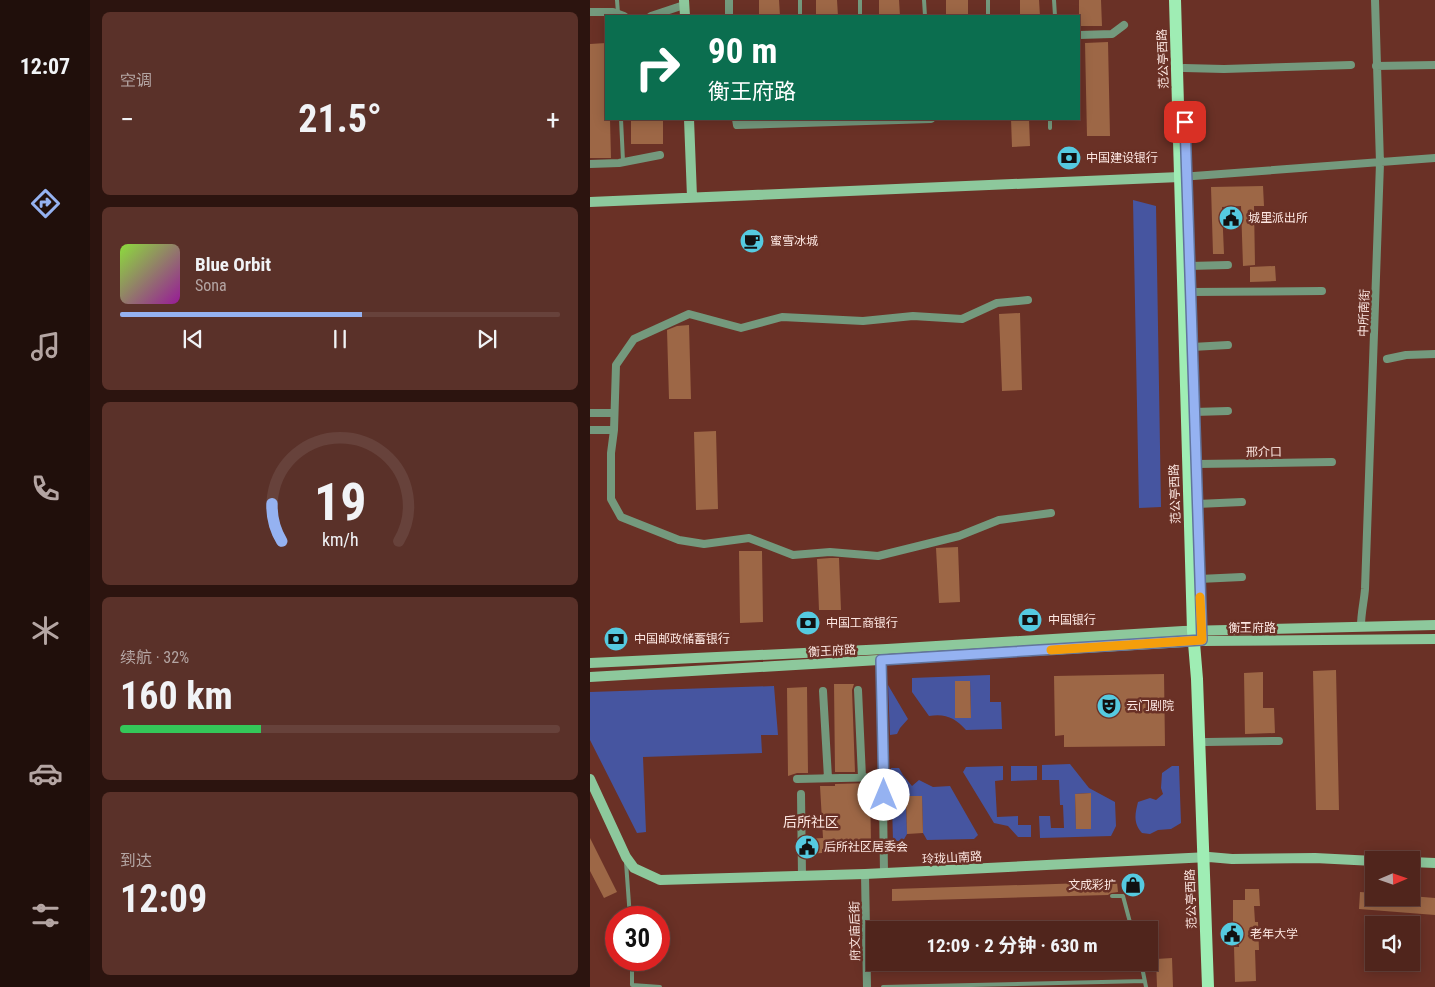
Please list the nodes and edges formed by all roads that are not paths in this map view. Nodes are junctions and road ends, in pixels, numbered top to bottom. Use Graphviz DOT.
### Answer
graph roads {
  1 [pos="617,0"];
  2 [pos="729,0"];
  3 [pos="800,0"];
  4 [pos="860,0"];
  5 [pos="924,0"];
  6 [pos="988,0"];
  7 [pos="1054,0"];
  8 [pos="1175,0"];
  9 [pos="1182,0"];
  10 [pos="1375,0"];
  11 [pos="684,2"];
  12 [pos="590,12"];
  13 [pos="620,15"];
  14 [pos="653,15"];
  15 [pos="685,15"];
  16 [pos="730,15"];
  17 [pos="800,15"];
  18 [pos="860,15"];
  19 [pos="924,15"];
  20 [pos="988,15"];
  21 [pos="1055,15"];
  22 [pos="1124,25"];
  23 [pos="1080,35"];
  24 [pos="1350,65"];
  25 [pos="1435,65"];
  26 [pos="1376,66"];
  27 [pos="1184,68"];
  28 [pos="621,120"];
  29 [pos="689,120"];
  30 [pos="736,120"];
  31 [pos="865,120"];
  32 [pos="1050,120"];
  33 [pos="801,121"];
  34 [pos="1050,128"];
  35 [pos="660,155"];
  36 [pos="1435,158"];
  37 [pos="622,163"];
  38 [pos="1380,163"];
  39 [pos="590,164"];
  40 [pos="1183,176"];
  41 [pos="692,197"];
  42 [pos="590,202"];
  43 [pos="1228,265"];
  44 [pos="1189,266"];
  45 [pos="1322,291"];
  46 [pos="1190,292"];
  47 [pos="1028,300"];
  48 [pos="1228,346"];
  49 [pos="1192,347"];
  50 [pos="1435,354"];
  51 [pos="1387,359"];
  52 [pos="1228,411"];
  53 [pos="1194,412"];
  54 [pos="590,413"];
  55 [pos="614,413"];
  56 [pos="590,430"];
  57 [pos="614,430"];
  58 [pos="1332,462"];
  59 [pos="1196,464"];
  60 [pos="1242,502"];
  61 [pos="1197,504"];
  62 [pos="1051,513"];
  63 [pos="1242,577"];
  64 [pos="1199,579"];
  65 [pos="1435,625"];
  66 [pos="1361,626"];
  67 [pos="1198,636"];
  68 [pos="1435,639"];
  69 [pos="881,660"];
  70 [pos="590,663"];
  71 [pos="590,677"];
  72 [pos="858,690"];
  73 [pos="823,691"];
  74 [pos="1279,741"];
  75 [pos="1206,742"];
  76 [pos="862,777"];
  77 [pos="884,777"];
  78 [pos="828,778"];
  79 [pos="590,779"];
  80 [pos="797,779"];
  81 [pos="801,794"];
  82 [pos="626,857"];
  83 [pos="1206,857"];
  84 [pos="1365,860"];
  85 [pos="1420,863"];
  86 [pos="1435,864"];
  87 [pos="884,873"];
  88 [pos="865,874"];
  89 [pos="802,876"];
  90 [pos="1112,896"];
  91 [pos="629,906"];
  92 [pos="1130,921"];
  93 [pos="632,971"];
  94 [pos="1143,971"];
  95 [pos="1145,981"];
  96 [pos="632,986"];
  97 [pos="660,987"];
  98 [pos="867,987"];
  99 [pos="883,987"];
  100 [pos="1146,987"];
  101 [pos="1208,987"];
  102 [pos="1214,987"];
  1 -- 13 [label="lane"];
  2 -- 16 [label="street"];
  3 -- 17 [label="lane"];
  4 -- 18 [label="lane"];
  5 -- 19 [label="lane"];
  6 -- 20 [label="lane"];
  7 -- 21 [label="lane"];
  8 -- 40 [label="main road, 范公亭西路"];
  9 -- 27 [label="main road, 范公亭西路"];
  10 -- 26 [label="street, 中所南街"];
  11 -- 14 [label="street"];
  11 -- 15 [label="main road"];
  12 -- 13 [label="street"];
  22 -- 23 [label="street"];
  24 -- 27 [label="street"];
  25 -- 26 [label="street"];
  26 -- 38 [label="street, 中所南街"];
  27 -- 40 [label="main road, 范公亭西路"];
  28 -- 37 [label="lane"];
  29 -- 41 [label="main road"];
  30 -- 33 [label="street"];
  31 -- 33 [label="street"];
  32 -- 34 [label="lane"];
  35 -- 37 [label="street"];
  36 -- 38 [label="street"];
  37 -- 39 [label="street"];
  38 -- 40 [label="street"];
  38 -- 66 [label="street, 中所南街"];
  40 -- 41 [label="main road"];
  40 -- 44 [label="main road, 范公亭西路"];
  40 -- 67 [label="main road, 范公亭西路"];
  41 -- 42 [label="main road"];
  43 -- 44 [label="street"];
  44 -- 46 [label="main road, 范公亭西路"];
  45 -- 46 [label="street"];
  46 -- 49 [label="main road, 范公亭西路"];
  47 -- 55 [label="street"];
  48 -- 49 [label="street"];
  49 -- 53 [label="main road, 范公亭西路"];
  50 -- 51 [label="street"];
  52 -- 53 [label="street"];
  53 -- 59 [label="main road, 范公亭西路"];
  54 -- 55 [label="street"];
  55 -- 57 [label="street"];
  56 -- 57 [label="street"];
  57 -- 62 [label="street"];
  58 -- 59 [label="street, 邢介口"];
  59 -- 61 [label="main road, 范公亭西路"];
  60 -- 61 [label="street"];
  61 -- 64 [label="main road, 范公亭西路"];
  63 -- 64 [label="street"];
  64 -- 67 [label="main road, 范公亭西路"];
  65 -- 66 [label="main road, 衡王府路"];
  66 -- 67 [label="main road, 衡王府路"];
  67 -- 68 [label="main road, 衡王府路"];
  67 -- 69 [label="main road, 衡王府路"];
  67 -- 70 [label="main road, 衡王府路"];
  67 -- 75 [label="main road, 范公亭西路"];
  67 -- 83 [label="main road, 范公亭西路"];
  69 -- 71 [label="main road, 衡王府路"];
  69 -- 77 [label="street"];
  72 -- 76 [label="street"];
  73 -- 78 [label="street"];
  74 -- 75 [label="street"];
  75 -- 83 [label="main road, 范公亭西路"];
  76 -- 77 [label="street"];
  76 -- 78 [label="street"];
  77 -- 87 [label="street"];
  78 -- 80 [label="street"];
  79 -- 82 [label="main road, 玲珑山南路"];
  81 -- 89 [label="street"];
  82 -- 89 [label="main road, 玲珑山南路"];
  82 -- 91 [label="lane"];
  83 -- 84 [label="main road, 玲珑山南路"];
  83 -- 87 [label="main road, 玲珑山南路"];
  83 -- 101 [label="main road, 范公亭西路"];
  83 -- 102 [label="main road, 范公亭西路"];
  85 -- 86 [label="main road"];
  87 -- 88 [label="main road, 玲珑山南路"];
  88 -- 89 [label="main road, 玲珑山南路"];
  88 -- 98 [label="street, 府文庙后街"];
  90 -- 92 [label="lane"];
  93 -- 96 [label="lane"];
  94 -- 95 [label="lane"];
  95 -- 99 [label="lane"];
  95 -- 100 [label="lane"];
  96 -- 97 [label="lane"];
}
